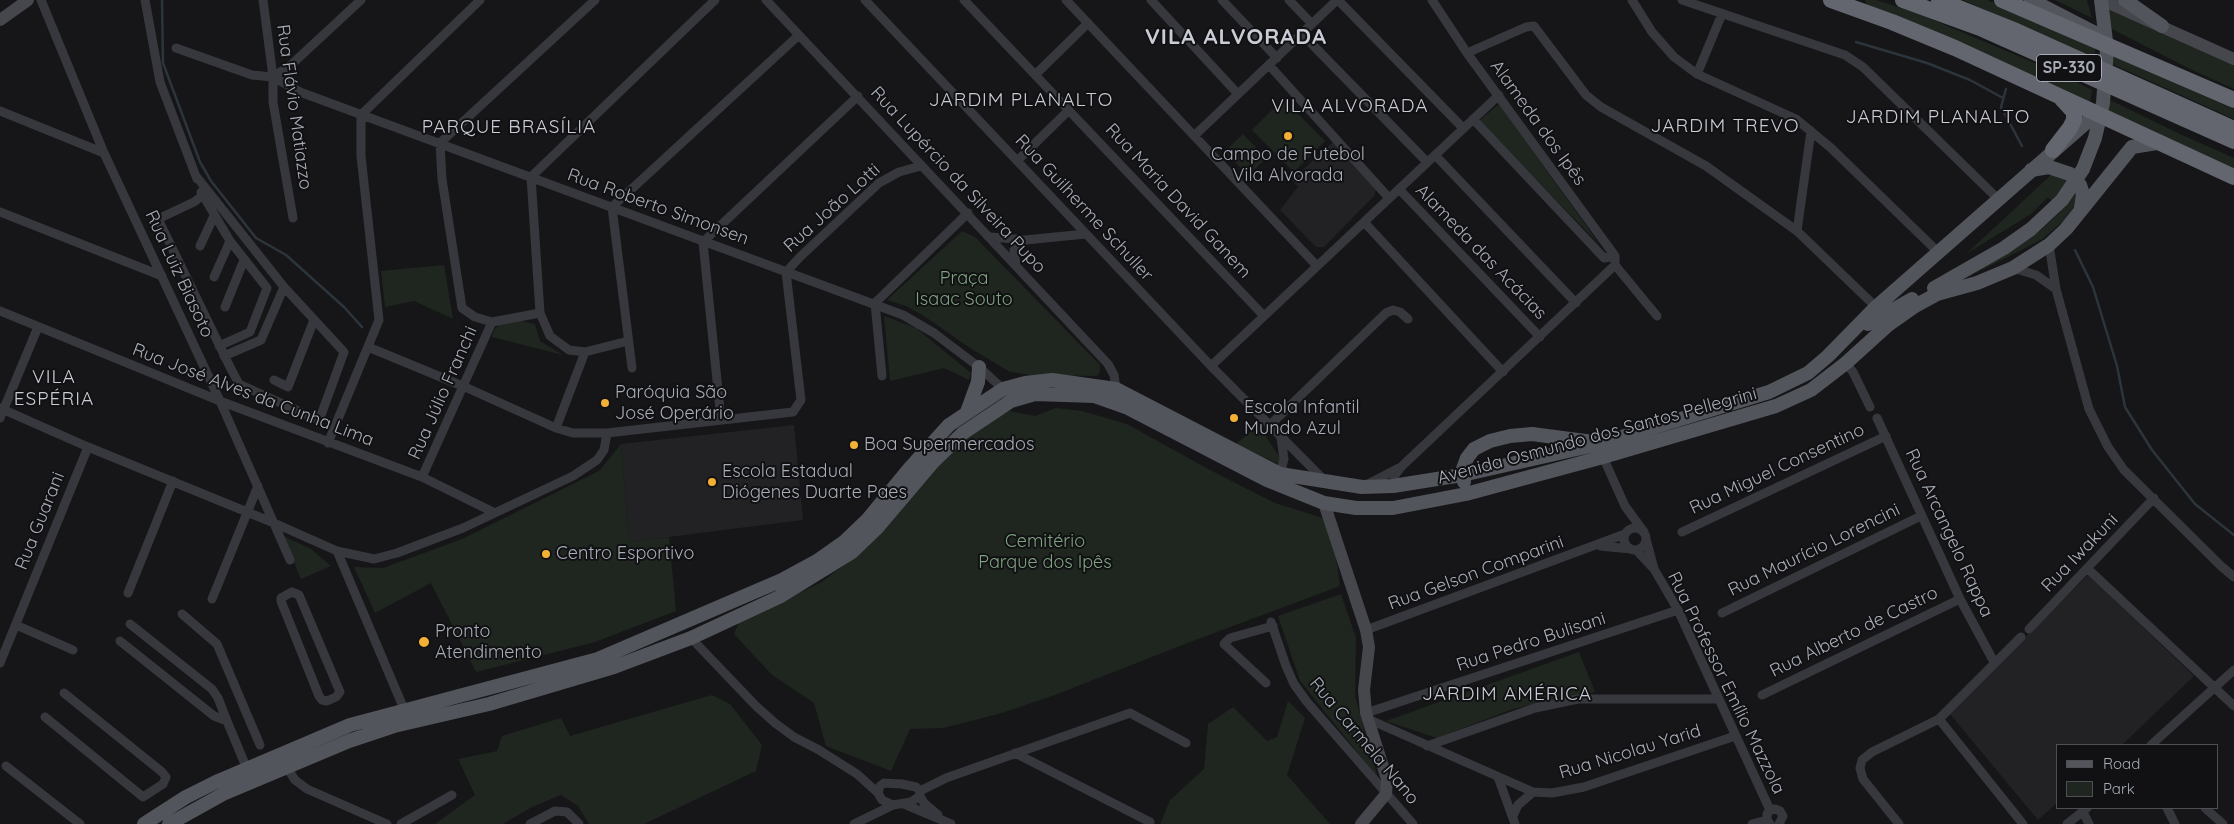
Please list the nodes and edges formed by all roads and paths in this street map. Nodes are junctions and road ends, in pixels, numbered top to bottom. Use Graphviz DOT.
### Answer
graph roads {
  1 [pos="28,0"];
  2 [pos="40,0"];
  3 [pos="145,0"];
  4 [pos="263,0"];
  5 [pos="361,0"];
  6 [pos="480,0"];
  7 [pos="595,0"];
  8 [pos="714,0"];
  9 [pos="766,0"];
  10 [pos="865,0"];
  11 [pos="964,0"];
  12 [pos="1066,0"];
  13 [pos="1151,0"];
  14 [pos="1222,0"];
  15 [pos="1290,0"];
  16 [pos="1338,0"];
  17 [pos="1432,0"];
  18 [pos="1632,0"];
  19 [pos="1682,0"];
  20 [pos="1831,0"];
  21 [pos="1903,0"];
  22 [pos="1939,0"];
  23 [pos="2002,0"];
  24 [pos="2031,0"];
  25 [pos="2101,0"];
  26 [pos="2125,0"];
  27 [pos="1722,14"];
  28 [pos="0,20"];
  29 [pos="1088,23"];
  30 [pos="1312,24"];
  31 [pos="2162,26"];
  32 [pos="1302,34"];
  33 [pos="799,35"];
  34 [pos="176,48"];
  35 [pos="1467,53"];
  36 [pos="1276,58"];
  37 [pos="2234,59"];
  38 [pos="1269,65"];
  39 [pos="2162,69"];
  40 [pos="1036,74"];
  41 [pos="1697,74"];
  42 [pos="273,77"];
  43 [pos="1238,94"];
  44 [pos="1499,95"];
  45 [pos="858,96"];
  46 [pos="2058,96"];
  47 [pos="2234,100"];
  48 [pos="1069,110"];
  49 [pos="0,111"];
  50 [pos="362,114"];
  51 [pos="2096,114"];
  52 [pos="1473,119"];
  53 [pos="1463,128"];
  54 [pos="2234,128"];
  55 [pos="1811,131"];
  56 [pos="1194,136"];
  57 [pos="2234,141"];
  58 [pos="440,143"];
  59 [pos="2157,143"];
  60 [pos="2053,150"];
  61 [pos="104,153"];
  62 [pos="1435,155"];
  63 [pos="1016,161"];
  64 [pos="1427,162"];
  65 [pos="921,166"];
  66 [pos="2030,170"];
  67 [pos="196,176"];
  68 [pos="2234,177"];
  69 [pos="531,178"];
  70 [pos="1399,189"];
  71 [pos="202,196"];
  72 [pos="1389,198"];
  73 [pos="1998,198"];
  74 [pos="612,207"];
  75 [pos="2081,208"];
  76 [pos="0,212"];
  77 [pos="968,213"];
  78 [pos="214,216"];
  79 [pos="11,217"];
  80 [pos="293,218"];
  81 [pos="0,222"];
  82 [pos="1364,222"];
  83 [pos="1797,231"];
  84 [pos="1086,234"];
  85 [pos="990,238"];
  86 [pos="1025,240"];
  87 [pos="230,241"];
  88 [pos="703,242"];
  89 [pos="2049,245"];
  90 [pos="200,246"];
  91 [pos="1938,252"];
  92 [pos="244,260"];
  93 [pos="1615,261"];
  94 [pos="1016,265"];
  95 [pos="1317,266"];
  96 [pos="2013,268"];
  97 [pos="786,272"];
  98 [pos="162,276"];
  99 [pos="214,277"];
  100 [pos="1945,283"];
  101 [pos="284,287"];
  102 [pos="268,288"];
  103 [pos="2056,289"];
  104 [pos="875,303"];
  105 [pos="1576,303"];
  106 [pos="1915,306"];
  107 [pos="225,307"];
  108 [pos="1876,307"];
  109 [pos="0,311"];
  110 [pos="540,313"];
  111 [pos="1264,316"];
  112 [pos="1657,316"];
  113 [pos="1408,319"];
  114 [pos="314,320"];
  115 [pos="492,322"];
  116 [pos="38,327"];
  117 [pos="1540,337"];
  118 [pos="628,341"];
  119 [pos="1840,344"];
  120 [pos="219,346"];
  121 [pos="368,347"];
  122 [pos="585,352"];
  123 [pos="224,356"];
  124 [pos="1846,362"];
  125 [pos="1211,366"];
  126 [pos="979,367"];
  127 [pos="632,368"];
  128 [pos="1503,372"];
  129 [pos="882,376"];
  130 [pos="274,380"];
  131 [pos="465,386"];
  132 [pos="1003,389"];
  133 [pos="1116,389"];
  134 [pos="1091,396"];
  135 [pos="220,401"];
  136 [pos="1011,401"];
  137 [pos="1870,407"];
  138 [pos="1,412"];
  139 [pos="966,414"];
  140 [pos="1877,418"];
  141 [pos="721,420"];
  142 [pos="1269,426"];
  143 [pos="556,428"];
  144 [pos="607,433"];
  145 [pos="1886,436"];
  146 [pos="1281,438"];
  147 [pos="328,443"];
  148 [pos="88,447"];
  149 [pos="1601,451"];
  150 [pos="1401,467"];
  151 [pos="1280,474"];
  152 [pos="1462,475"];
  153 [pos="422,478"];
  154 [pos="173,481"];
  155 [pos="1326,482"];
  156 [pos="258,486"];
  157 [pos="1358,486"];
  158 [pos="1393,486"];
  159 [pos="1466,494"];
  160 [pos="2154,498"];
  161 [pos="1324,503"];
  162 [pos="1625,506"];
  163 [pos="1393,508"];
  164 [pos="493,512"];
  165 [pos="248,513"];
  166 [pos="1921,516"];
  167 [pos="274,523"];
  168 [pos="1627,532"];
  169 [pos="1682,532"];
  170 [pos="1645,536"];
  171 [pos="1598,546"];
  172 [pos="1633,549"];
  173 [pos="337,551"];
  174 [pos="290,560"];
  175 [pos="2088,568"];
  176 [pos="1654,569"];
  177 [pos="2234,577"];
  178 [pos="128,593"];
  179 [pos="212,599"];
  180 [pos="1960,599"];
  181 [pos="1678,610"];
  182 [pos="182,614"];
  183 [pos="1722,614"];
  184 [pos="695,618"];
  185 [pos="130,624"];
  186 [pos="16,625"];
  187 [pos="2029,629"];
  188 [pos="1366,630"];
  189 [pos="2021,637"];
  190 [pos="691,638"];
  191 [pos="120,641"];
  192 [pos="74,650"];
  193 [pos="0,662"];
  194 [pos="1994,662"];
  195 [pos="2234,670"];
  196 [pos="509,683"];
  197 [pos="1266,683"];
  198 [pos="2215,689"];
  199 [pos="340,692"];
  200 [pos="64,693"];
  201 [pos="1762,694"];
  202 [pos="1718,699"];
  203 [pos="489,704"];
  204 [pos="2234,706"];
  205 [pos="404,710"];
  206 [pos="1367,716"];
  207 [pos="45,717"];
  208 [pos="1939,719"];
  209 [pos="228,721"];
  210 [pos="1735,736"];
  211 [pos="1186,744"];
  212 [pos="2155,744"];
  213 [pos="260,745"];
  214 [pos="1427,746"];
  215 [pos="1015,753"];
  216 [pos="6,766"];
  217 [pos="286,766"];
  218 [pos="247,769"];
  219 [pos="857,774"];
  220 [pos="1498,777"];
  221 [pos="884,783"];
  222 [pos="1533,792"];
  223 [pos="920,793"];
  224 [pos="1386,794"];
  225 [pos="452,795"];
  226 [pos="879,795"];
  227 [pos="904,804"];
  228 [pos="893,805"];
  229 [pos="2168,809"];
  230 [pos="2207,809"];
  231 [pos="1770,810"];
  232 [pos="2085,810"];
  233 [pos="867,817"];
  234 [pos="942,819"];
  235 [pos="1514,820"];
  236 [pos="578,822"];
  237 [pos="1150,822"];
  238 [pos="1768,822"];
  239 [pos="173,823"];
  240 [pos="80,824"];
  241 [pos="144,824"];
  242 [pos="387,824"];
  243 [pos="401,824"];
  244 [pos="530,824"];
  245 [pos="854,824"];
  246 [pos="951,824"];
  247 [pos="1361,824"];
  248 [pos="1413,824"];
  249 [pos="1752,824"];
  250 [pos="1779,824"];
  251 [pos="1899,824"];
  252 [pos="2023,824"];
  253 [pos="2067,824"];
  254 [pos="2089,824"];
  255 [pos="2175,824"];
  256 [pos="2223,824"];
  1 -- 28 [label="street"];
  2 -- 61 [label="street, Rua Luiz Biasoto"];
  3 -- 67 [label="street"];
  4 -- 42 [label="street, Rua Flávio Matiazzo"];
  5 -- 42 [label="street"];
  6 -- 50 [label="street"];
  7 -- 58 [label="street"];
  8 -- 69 [label="street"];
  9 -- 33 [label="street, Rua Lupércio da Silveira Pupo"];
  10 -- 63 [label="street, Rua Guilherme Schuller"];
  11 -- 40 [label="street, Rua Maria David Ganem"];
  12 -- 29 [label="street"];
  13 -- 43 [label="street"];
  14 -- 36 [label="street"];
  15 -- 30 [label="street"];
  16 -- 30 [label="street"];
  16 -- 53 [label="street"];
  17 -- 35 [label="street, Alameda dos Ipês"];
  18 -- 41 [label="street"];
  19 -- 27 [label="street"];
  20 -- 46 [label="highway"];
  21 -- 57 [label="highway, SP-330"];
  22 -- 54 [label="highway, SP-330"];
  23 -- 39 [label="highway"];
  24 -- 39 [label="main road"];
  25 -- 31 [label="street"];
  25 -- 100 [label="main road"];
  26 -- 31 [label="main road"];
  27 -- 41 [label="street"];
  27 -- 73 [label="street"];
  29 -- 40 [label="street"];
  29 -- 56 [label="street"];
  30 -- 32 [label="street"];
  31 -- 37 [label="street"];
  32 -- 36 [label="street"];
  32 -- 64 [label="street"];
  33 -- 45 [label="street, Rua Lupércio da Silveira Pupo"];
  33 -- 74 [label="street"];
  34 -- 42 [label="street"];
  35 -- 44 [label="street, Alameda dos Ipês"];
  35 -- 83 [label="street"];
  36 -- 38 [label="street"];
  38 -- 43 [label="street"];
  38 -- 72 [label="street"];
  39 -- 47 [label="highway"];
  40 -- 48 [label="street, Rua Maria David Ganem"];
  41 -- 55 [label="street"];
  42 -- 50 [label="street, Rua Roberto Simonsen"];
  42 -- 80 [label="street, Rua Flávio Matiazzo"];
  43 -- 56 [label="street"];
  44 -- 52 [label="street"];
  44 -- 93 [label="street, Alameda dos Ipês"];
  45 -- 65 [label="street, Rua Lupércio da Silveira Pupo"];
  45 -- 88 [label="street"];
  46 -- 51 [label="highway"];
  46 -- 60 [label="highway"];
  48 -- 63 [label="street"];
  48 -- 111 [label="street, Rua Maria David Ganem"];
  49 -- 61 [label="street"];
  50 -- 58 [label="street, Rua Roberto Simonsen"];
  50 -- 121 [label="street"];
  51 -- 59 [label="highway"];
  51 -- 60 [label="main road, Avenida Osmundo dos Santos Pellegrini"];
  52 -- 53 [label="street"];
  52 -- 93 [label="street"];
  53 -- 62 [label="street"];
  55 -- 83 [label="street"];
  55 -- 91 [label="street"];
  56 -- 95 [label="street"];
  58 -- 69 [label="street, Rua Roberto Simonsen"];
  58 -- 115 [label="street"];
  59 -- 68 [label="highway"];
  59 -- 75 [label="main road, Avenida Osmundo dos Santos Pellegrini"];
  60 -- 66 [label="main road, Avenida Osmundo dos Santos Pellegrini"];
  61 -- 98 [label="street, Rua Luiz Biasoto"];
  62 -- 64 [label="street"];
  62 -- 105 [label="street"];
  63 -- 84 [label="street, Rua Guilherme Schuller"];
  64 -- 70 [label="street"];
  65 -- 77 [label="street, Rua Lupércio da Silveira Pupo"];
  65 -- 97 [label="street, Rua João Lotti"];
  66 -- 73 [label="main road, Avenida Osmundo dos Santos Pellegrini"];
  66 -- 75 [label="main road"];
  67 -- 71 [label="street"];
  67 -- 101 [label="street"];
  69 -- 74 [label="street, Rua Roberto Simonsen"];
  69 -- 110 [label="street"];
  70 -- 72 [label="street"];
  70 -- 117 [label="street, Alameda das Acácias"];
  71 -- 78 [label="street"];
  71 -- 120 [label="street"];
  72 -- 82 [label="street"];
  73 -- 91 [label="main road, Avenida Osmundo dos Santos Pellegrini"];
  74 -- 88 [label="street, Rua Roberto Simonsen"];
  74 -- 118 [label="street"];
  75 -- 89 [label="main road, Avenida Osmundo dos Santos Pellegrini"];
  76 -- 79 [label="street"];
  77 -- 85 [label="street, Rua Lupércio da Silveira Pupo"];
  77 -- 104 [label="street"];
  78 -- 87 [label="street"];
  78 -- 90 [label="street"];
  79 -- 81 [label="street"];
  79 -- 98 [label="street"];
  82 -- 95 [label="street"];
  82 -- 128 [label="street"];
  83 -- 108 [label="street"];
  84 -- 86 [label="street"];
  84 -- 125 [label="street, Rua Guilherme Schuller"];
  85 -- 86 [label="street"];
  85 -- 94 [label="street, Rua Lupércio da Silveira Pupo"];
  86 -- 94 [label="street"];
  87 -- 92 [label="street"];
  87 -- 99 [label="street"];
  88 -- 97 [label="street, Rua Roberto Simonsen"];
  88 -- 141 [label="street"];
  89 -- 96 [label="main road, Avenida Osmundo dos Santos Pellegrini"];
  89 -- 103 [label="street"];
  91 -- 108 [label="main road, Avenida Osmundo dos Santos Pellegrini"];
  92 -- 102 [label="street"];
  92 -- 107 [label="street"];
  93 -- 105 [label="street"];
  93 -- 112 [label="street, Alameda dos Ipês"];
  94 -- 133 [label="street, Rua Lupércio da Silveira Pupo"];
  95 -- 111 [label="street"];
  96 -- 103 [label="street"];
  96 -- 106 [label="main road, Avenida Osmundo dos Santos Pellegrini"];
  97 -- 104 [label="street, Rua Roberto Simonsen"];
  97 -- 141 [label="street, Rua João Lotti"];
  98 -- 135 [label="street, Rua Luiz Biasoto"];
  100 -- 106 [label="main road, Avenida Osmundo dos Santos Pellegrini"];
  100 -- 119 [label="main road, Avenida Osmundo dos Santos Pellegrini"];
  101 -- 102 [label="street"];
  101 -- 114 [label="street"];
  101 -- 123 [label="street"];
  102 -- 120 [label="street"];
  103 -- 160 [label="street"];
  104 -- 126 [label="street, Rua Roberto Simonsen"];
  104 -- 129 [label="street"];
  105 -- 117 [label="street"];
  106 -- 124 [label="main road, Avenida Osmundo dos Santos Pellegrini"];
  108 -- 119 [label="main road, Avenida Osmundo dos Santos Pellegrini"];
  109 -- 116 [label="street, Rua José Alves da Cunha Lima"];
  110 -- 115 [label="street"];
  110 -- 122 [label="street"];
  111 -- 125 [label="street"];
  113 -- 142 [label="street"];
  114 -- 123 [label="street"];
  114 -- 130 [label="street"];
  115 -- 131 [label="street, Rua Júlio Franchi"];
  116 -- 135 [label="street, Rua José Alves da Cunha Lima"];
  116 -- 138 [label="street"];
  117 -- 128 [label="street"];
  118 -- 122 [label="street"];
  118 -- 127 [label="street"];
  119 -- 149 [label="main road, Avenida Osmundo dos Santos Pellegrini"];
  120 -- 123 [label="street"];
  121 -- 131 [label="street"];
  121 -- 147 [label="street"];
  122 -- 143 [label="street"];
  124 -- 137 [label="street"];
  124 -- 149 [label="main road, Avenida Osmundo dos Santos Pellegrini"];
  125 -- 142 [label="street, Rua Guilherme Schuller"];
  126 -- 132 [label="street, Rua Roberto Simonsen"];
  126 -- 139 [label="main road"];
  128 -- 150 [label="street"];
  131 -- 143 [label="street"];
  131 -- 153 [label="street, Rua Júlio Franchi"];
  132 -- 133 [label="main road, Avenida Osmundo dos Santos Pellegrini"];
  132 -- 136 [label="street, Rua Roberto Simonsen"];
  132 -- 139 [label="main road, Avenida Osmundo dos Santos Pellegrini"];
  133 -- 134 [label="main road"];
  133 -- 151 [label="main road, Avenida Osmundo dos Santos Pellegrini"];
  134 -- 136 [label="main road, Avenida Osmundo dos Santos Pellegrini"];
  134 -- 161 [label="main road, Avenida Osmundo dos Santos Pellegrini"];
  135 -- 147 [label="street, Rua José Alves da Cunha Lima"];
  135 -- 156 [label="street, Rua Luiz Biasoto"];
  136 -- 190 [label="main road, Avenida Osmundo dos Santos Pellegrini"];
  138 -- 148 [label="street"];
  139 -- 184 [label="main road, Avenida Osmundo dos Santos Pellegrini"];
  140 -- 145 [label="street, Rua Arcangelo Rappa"];
  141 -- 144 [label="street"];
  142 -- 146 [label="street, Rua Guilherme Schuller"];
  143 -- 144 [label="street"];
  144 -- 164 [label="street"];
  145 -- 166 [label="street, Rua Arcangelo Rappa"];
  145 -- 169 [label="street, Rua Miguel Consentino"];
  146 -- 151 [label="street"];
  146 -- 155 [label="street, Rua Guilherme Schuller"];
  147 -- 153 [label="street, Rua José Alves da Cunha Lima"];
  148 -- 154 [label="street"];
  148 -- 186 [label="street, Rua Guarani"];
  149 -- 152 [label="main road, Avenida Osmundo dos Santos Pellegrini"];
  149 -- 152 [label="main road"];
  149 -- 159 [label="main road, Avenida Osmundo dos Santos Pellegrini"];
  149 -- 162 [label="street, Rua Professor Emílio Mazzola"];
  150 -- 157 [label="street"];
  150 -- 158 [label="street"];
  151 -- 155 [label="main road, Avenida Osmundo dos Santos Pellegrini"];
  152 -- 158 [label="main road, Avenida Osmundo dos Santos Pellegrini"];
  152 -- 159 [label="main road"];
  153 -- 164 [label="street, Rua José Alves da Cunha Lima"];
  154 -- 165 [label="street"];
  154 -- 178 [label="street"];
  155 -- 157 [label="main road, Avenida Osmundo dos Santos Pellegrini"];
  156 -- 165 [label="street"];
  156 -- 167 [label="street, Rua Luiz Biasoto"];
  157 -- 158 [label="main road, Avenida Osmundo dos Santos Pellegrini"];
  157 -- 161 [label="main road"];
  158 -- 163 [label="main road"];
  159 -- 163 [label="main road, Avenida Osmundo dos Santos Pellegrini"];
  160 -- 175 [label="street, Rua Iwakuni"];
  160 -- 177 [label="street"];
  161 -- 163 [label="main road, Avenida Osmundo dos Santos Pellegrini"];
  161 -- 188 [label="street"];
  162 -- 168 [label="street, Rua Professor Emílio Mazzola"];
  162 -- 170 [label="street, Rua Professor Emílio Mazzola"];
  164 -- 173 [label="street"];
  165 -- 167 [label="street"];
  165 -- 179 [label="street"];
  166 -- 180 [label="street, Rua Arcangelo Rappa"];
  166 -- 183 [label="street, Rua Maurício Lorencini"];
  167 -- 173 [label="street"];
  167 -- 174 [label="street, Rua Luiz Biasoto"];
  168 -- 170 [label="street"];
  168 -- 171 [label="street, Rua Gelson Comparini"];
  168 -- 172 [label="street"];
  170 -- 172 [label="street"];
  170 -- 176 [label="street, Rua Professor Emílio Mazzola"];
  171 -- 172 [label="street, Rua Gelson Comparini"];
  171 -- 188 [label="street, Rua Gelson Comparini"];
  172 -- 176 [label="street, Rua Professor Emílio Mazzola"];
  173 -- 205 [label="street"];
  175 -- 187 [label="street, Rua Iwakuni"];
  175 -- 198 [label="street"];
  176 -- 181 [label="street, Rua Professor Emílio Mazzola"];
  180 -- 194 [label="street, Rua Arcangelo Rappa"];
  180 -- 201 [label="street, Rua Alberto de Castro"];
  181 -- 202 [label="street, Rua Professor Emílio Mazzola"];
  181 -- 206 [label="street, Rua Pedro Bulisani"];
  182 -- 213 [label="street"];
  184 -- 190 [label="main road"];
  184 -- 196 [label="main road, Avenida Osmundo dos Santos Pellegrini"];
  185 -- 209 [label="street"];
  186 -- 192 [label="street"];
  186 -- 193 [label="street, Rua Guarani"];
  188 -- 206 [label="street"];
  189 -- 194 [label="street"];
  190 -- 203 [label="main road, Avenida Osmundo dos Santos Pellegrini"];
  190 -- 219 [label="street"];
  191 -- 209 [label="street"];
  194 -- 208 [label="street"];
  195 -- 198 [label="street"];
  196 -- 203 [label="main road"];
  196 -- 205 [label="main road, Avenida Osmundo dos Santos Pellegrini"];
  197 -- 224 [label="street, Rua Carmela Nano"];
  198 -- 204 [label="street"];
  198 -- 212 [label="street"];
  199 -- 199 [label="street"];
  200 -- 207 [label="street"];
  202 -- 210 [label="street, Rua Professor Emílio Mazzola"];
  202 -- 214 [label="street"];
  203 -- 217 [label="main road, Avenida Osmundo dos Santos Pellegrini"];
  205 -- 218 [label="main road, Avenida Osmundo dos Santos Pellegrini"];
  206 -- 214 [label="street, Rua Nicolau Yarid"];
  206 -- 224 [label="street"];
  208 -- 251 [label="street"];
  208 -- 252 [label="street"];
  209 -- 218 [label="street"];
  210 -- 222 [label="street, Rua Nicolau Yarid"];
  210 -- 231 [label="street, Rua Professor Emílio Mazzola"];
  211 -- 215 [label="street"];
  214 -- 220 [label="street, Rua Nicolau Yarid"];
  215 -- 223 [label="street"];
  215 -- 237 [label="street"];
  216 -- 240 [label="street"];
  217 -- 239 [label="main road, Avenida Osmundo dos Santos Pellegrini"];
  217 -- 242 [label="street"];
  218 -- 241 [label="main road, Avenida Osmundo dos Santos Pellegrini"];
  219 -- 221 [label="street"];
  219 -- 226 [label="street"];
  220 -- 222 [label="street, Rua Nicolau Yarid"];
  220 -- 235 [label="street"];
  221 -- 223 [label="street"];
  221 -- 226 [label="street"];
  222 -- 235 [label="street"];
  223 -- 227 [label="street"];
  223 -- 234 [label="street"];
  224 -- 247 [label="street"];
  224 -- 248 [label="street, Rua Carmela Nano"];
  225 -- 243 [label="street"];
  226 -- 228 [label="street"];
  226 -- 233 [label="street"];
  227 -- 228 [label="street"];
  227 -- 234 [label="street"];
  228 -- 233 [label="street"];
  229 -- 255 [label="street"];
  230 -- 256 [label="street"];
  231 -- 238 [label="street"];
  231 -- 250 [label="street, Rua Professor Emílio Mazzola"];
  232 -- 253 [label="street"];
  232 -- 254 [label="street"];
  233 -- 245 [label="street"];
  234 -- 246 [label="street"];
  236 -- 244 [label="street"];
  238 -- 249 [label="street"];
}
